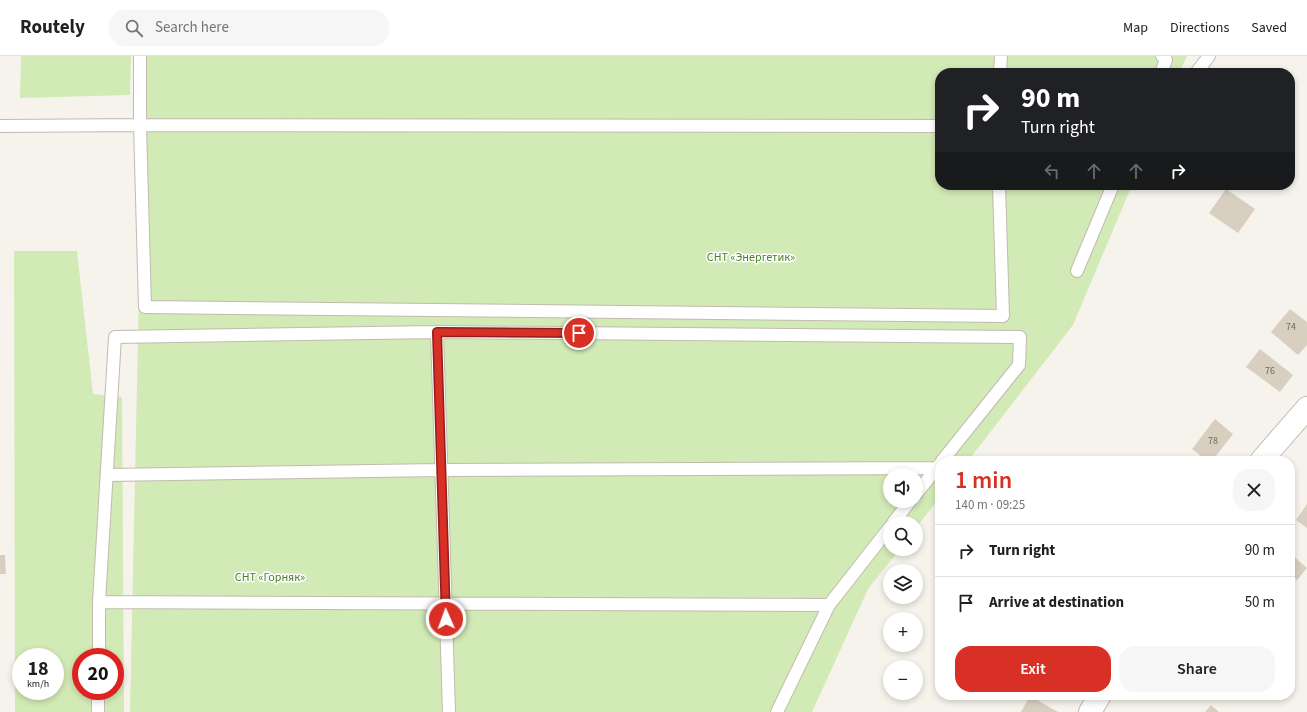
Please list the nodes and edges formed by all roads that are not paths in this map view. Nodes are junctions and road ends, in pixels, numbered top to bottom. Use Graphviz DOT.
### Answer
graph roads {
  1 [pos="140,56"];
  2 [pos="1001,56"];
  3 [pos="1162,56"];
  4 [pos="1210,56"];
  5 [pos="1000,68"];
  6 [pos="1163,68"];
  7 [pos="1200,68"];
  8 [pos="140,125"];
  9 [pos="0,126"];
  10 [pos="935,126"];
  11 [pos="999,190"];
  12 [pos="1108,190"];
  13 [pos="1077,271"];
  14 [pos="437,332"];
  15 [pos="1307,408"];
  16 [pos="946,456"];
  17 [pos="1265,456"];
  18 [pos="935,464"];
  19 [pos="441,470"];
  20 [pos="935,470"];
  21 [pos="107,475"];
  22 [pos="923,485"];
  23 [pos="905,508"];
  24 [pos="898,516"];
  25 [pos="883,536"];
  26 [pos="99,602"];
  27 [pos="445,603"];
  28 [pos="829,605"];
  29 [pos="99,648"];
  30 [pos="98,700"];
  31 [pos="1097,700"];
  32 [pos="98,712"];
  33 [pos="448,712"];
  34 [pos="777,712"];
  35 [pos="1090,712"];
  1 -- 8 [label="lane"];
  2 -- 5 [label="lane"];
  3 -- 6 [label="lane"];
  4 -- 7 [label="lane"];
  8 -- 9 [label="lane"];
  8 -- 10 [label="lane"];
  8 -- 11 [label="lane"];
  12 -- 13 [label="lane"];
  14 -- 16 [label="lane"];
  14 -- 19 [label="lane"];
  14 -- 21 [label="lane"];
  15 -- 17 [label="street"];
  18 -- 19 [label="lane"];
  19 -- 21 [label="lane"];
  19 -- 27 [label="lane"];
  20 -- 22 [label="lane"];
  21 -- 26 [label="lane"];
  23 -- 24 [label="lane"];
  25 -- 28 [label="lane"];
  26 -- 27 [label="lane"];
  26 -- 29 [label="lane"];
  27 -- 28 [label="lane"];
  27 -- 33 [label="lane"];
  28 -- 34 [label="lane"];
  30 -- 32 [label="lane"];
  31 -- 35 [label="street"];
}
